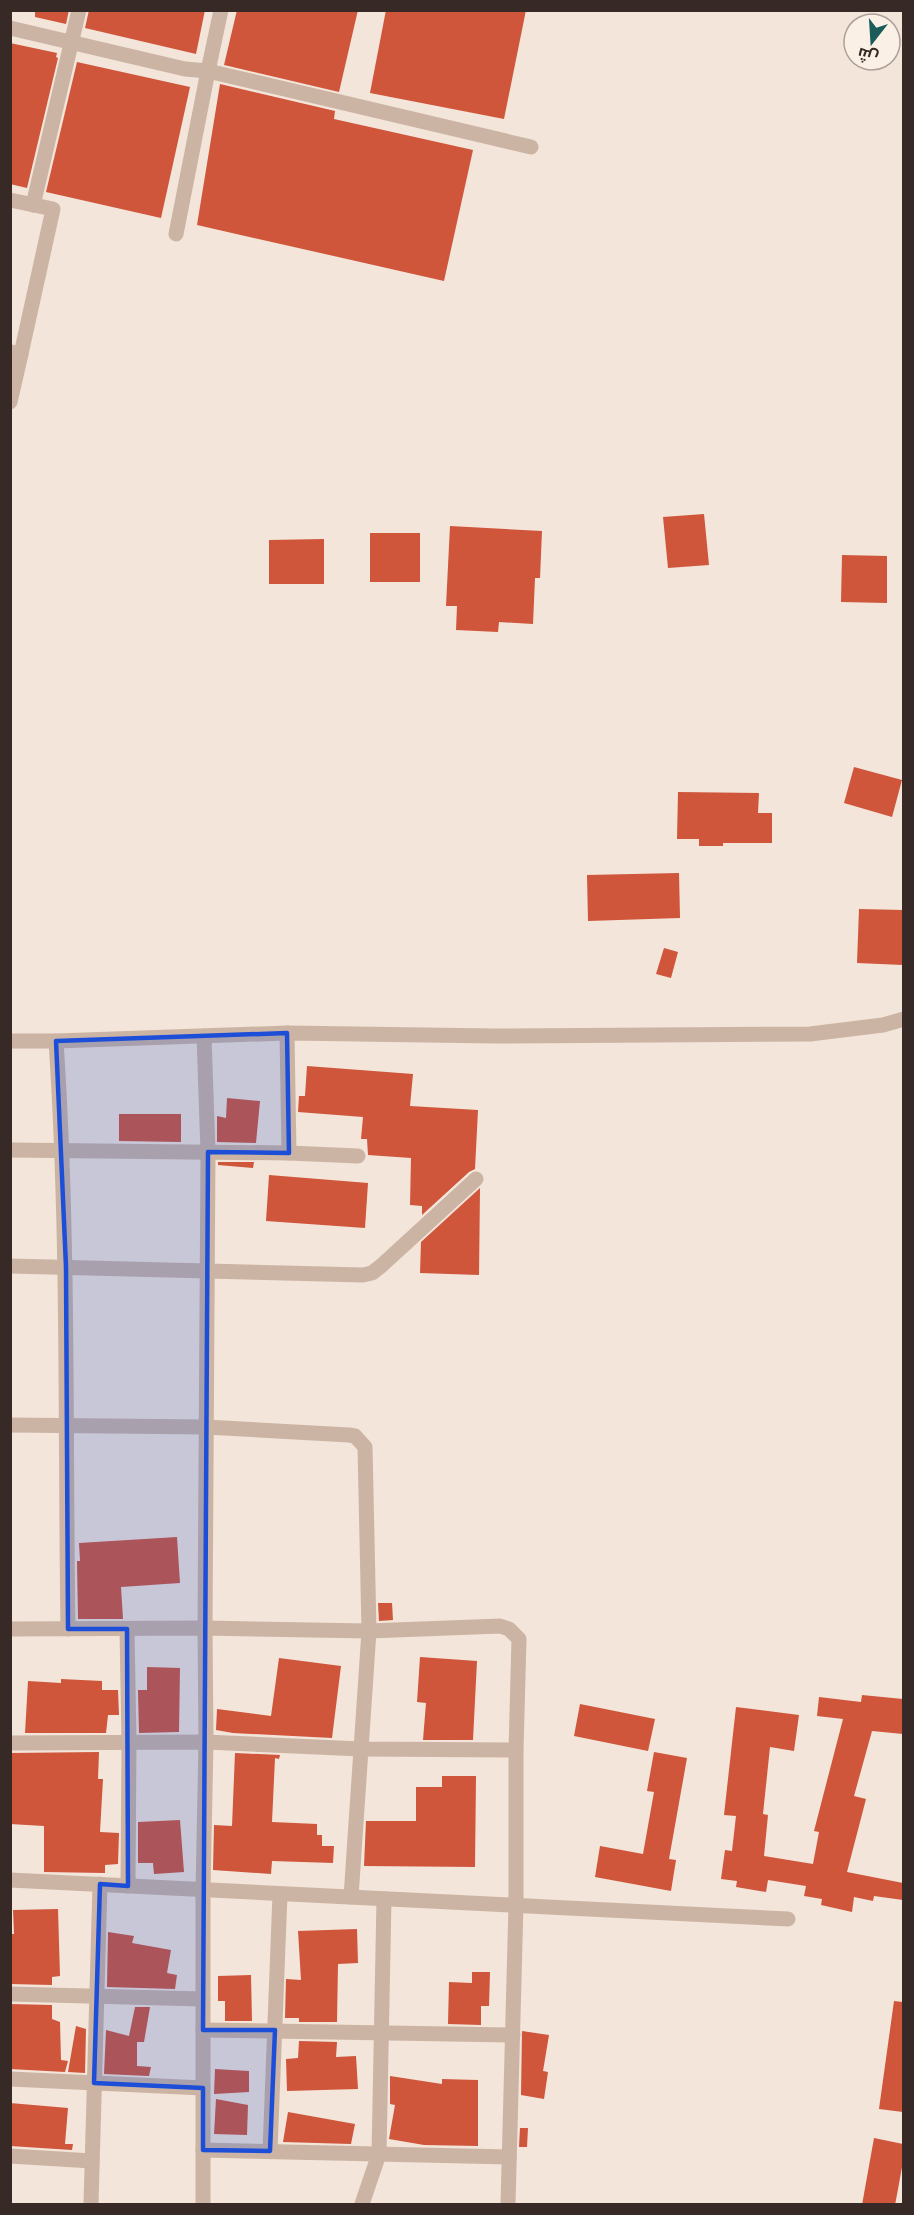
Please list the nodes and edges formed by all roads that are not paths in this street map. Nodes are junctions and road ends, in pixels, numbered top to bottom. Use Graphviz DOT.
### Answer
graph roads {
  1 [pos="79,10"];
  2 [pos="221,10"];
  3 [pos="10,28"];
  4 [pos="73,42"];
  5 [pos="208,71"];
  6 [pos="531,147"];
  7 [pos="10,200"];
  8 [pos="33,205"];
  9 [pos="176,234"];
  10 [pos="16,353"];
  11 [pos="10,402"];
  12 [pos="903,1019"];
  13 [pos="287,1033"];
  14 [pos="204,1036"];
  15 [pos="10,1041"];
  16 [pos="56,1041"];
  17 [pos="10,1150"];
  18 [pos="63,1151"];
  19 [pos="208,1152"];
  20 [pos="289,1153"];
  21 [pos="358,1156"];
  22 [pos="476,1179"];
  23 [pos="10,1266"];
  24 [pos="66,1267"];
  25 [pos="208,1269"];
  26 [pos="10,1425"];
  27 [pos="65,1425"];
  28 [pos="206,1427"];
  29 [pos="205,1628"];
  30 [pos="10,1629"];
  31 [pos="68,1629"];
  32 [pos="126,1629"];
  33 [pos="369,1630"];
  34 [pos="129,1742"];
  35 [pos="206,1742"];
  36 [pos="10,1743"];
  37 [pos="361,1749"];
  38 [pos="516,1750"];
  39 [pos="10,1880"];
  40 [pos="100,1884"];
  41 [pos="128,1886"];
  42 [pos="203,1890"];
  43 [pos="280,1893"];
  44 [pos="351,1897"];
  45 [pos="384,1899"];
  46 [pos="516,1905"];
  47 [pos="788,1919"];
  48 [pos="10,1994"];
  49 [pos="97,1996"];
  50 [pos="203,1999"];
  51 [pos="203,2030"];
  52 [pos="275,2030"];
  53 [pos="381,2032"];
  54 [pos="513,2035"];
  55 [pos="10,2079"];
  56 [pos="94,2083"];
  57 [pos="203,2088"];
  58 [pos="203,2150"];
  59 [pos="270,2151"];
  60 [pos="378,2154"];
  61 [pos="10,2156"];
  62 [pos="509,2157"];
  63 [pos="92,2161"];
  64 [pos="91,2205"];
  65 [pos="203,2205"];
  66 [pos="362,2205"];
  67 [pos="508,2205"];
  1 -- 4 [label="street"];
  2 -- 5 [label="street"];
  3 -- 4 [label="street"];
  4 -- 5 [label="street"];
  4 -- 8 [label="street"];
  5 -- 6 [label="street"];
  5 -- 9 [label="street"];
  7 -- 8 [label="street"];
  8 -- 10 [label="street"];
  10 -- 11 [label="street"];
  12 -- 13 [label="street"];
  13 -- 14 [label="street"];
  13 -- 20 [label="street"];
  14 -- 16 [label="street"];
  14 -- 19 [label="street"];
  15 -- 16 [label="street"];
  16 -- 18 [label="street"];
  17 -- 18 [label="street"];
  18 -- 19 [label="street"];
  18 -- 24 [label="street"];
  19 -- 20 [label="street"];
  19 -- 25 [label="street"];
  20 -- 21 [label="street"];
  22 -- 25 [label="street"];
  23 -- 24 [label="street"];
  24 -- 25 [label="street"];
  24 -- 27 [label="street"];
  25 -- 28 [label="street"];
  26 -- 27 [label="street"];
  27 -- 28 [label="street"];
  27 -- 31 [label="street"];
  28 -- 29 [label="street"];
  28 -- 33 [label="street"];
  29 -- 32 [label="street"];
  29 -- 33 [label="street"];
  29 -- 35 [label="street"];
  30 -- 31 [label="street"];
  31 -- 32 [label="street"];
  32 -- 34 [label="street"];
  33 -- 37 [label="street"];
  33 -- 38 [label="street"];
  34 -- 35 [label="street"];
  34 -- 36 [label="street"];
  34 -- 41 [label="street"];
  35 -- 37 [label="street"];
  35 -- 42 [label="street"];
  37 -- 38 [label="street"];
  37 -- 44 [label="street"];
  38 -- 46 [label="street"];
  39 -- 40 [label="street"];
  40 -- 41 [label="street"];
  40 -- 49 [label="street"];
  41 -- 42 [label="street"];
  42 -- 43 [label="street"];
  42 -- 50 [label="street"];
  43 -- 44 [label="street"];
  43 -- 52 [label="street"];
  44 -- 45 [label="street"];
  45 -- 46 [label="street"];
  45 -- 53 [label="street"];
  46 -- 47 [label="street"];
  46 -- 54 [label="street"];
  48 -- 49 [label="street"];
  49 -- 50 [label="street"];
  49 -- 56 [label="street"];
  50 -- 51 [label="street"];
  51 -- 52 [label="street"];
  51 -- 57 [label="street"];
  52 -- 53 [label="street"];
  52 -- 59 [label="street"];
  53 -- 54 [label="street"];
  53 -- 60 [label="street"];
  54 -- 62 [label="street"];
  55 -- 56 [label="street"];
  56 -- 57 [label="street"];
  56 -- 63 [label="street"];
  57 -- 58 [label="street"];
  58 -- 59 [label="street"];
  58 -- 65 [label="street"];
  59 -- 60 [label="street"];
  60 -- 62 [label="street"];
  60 -- 66 [label="street"];
  61 -- 63 [label="street"];
  62 -- 67 [label="street"];
  63 -- 64 [label="street"];
}
